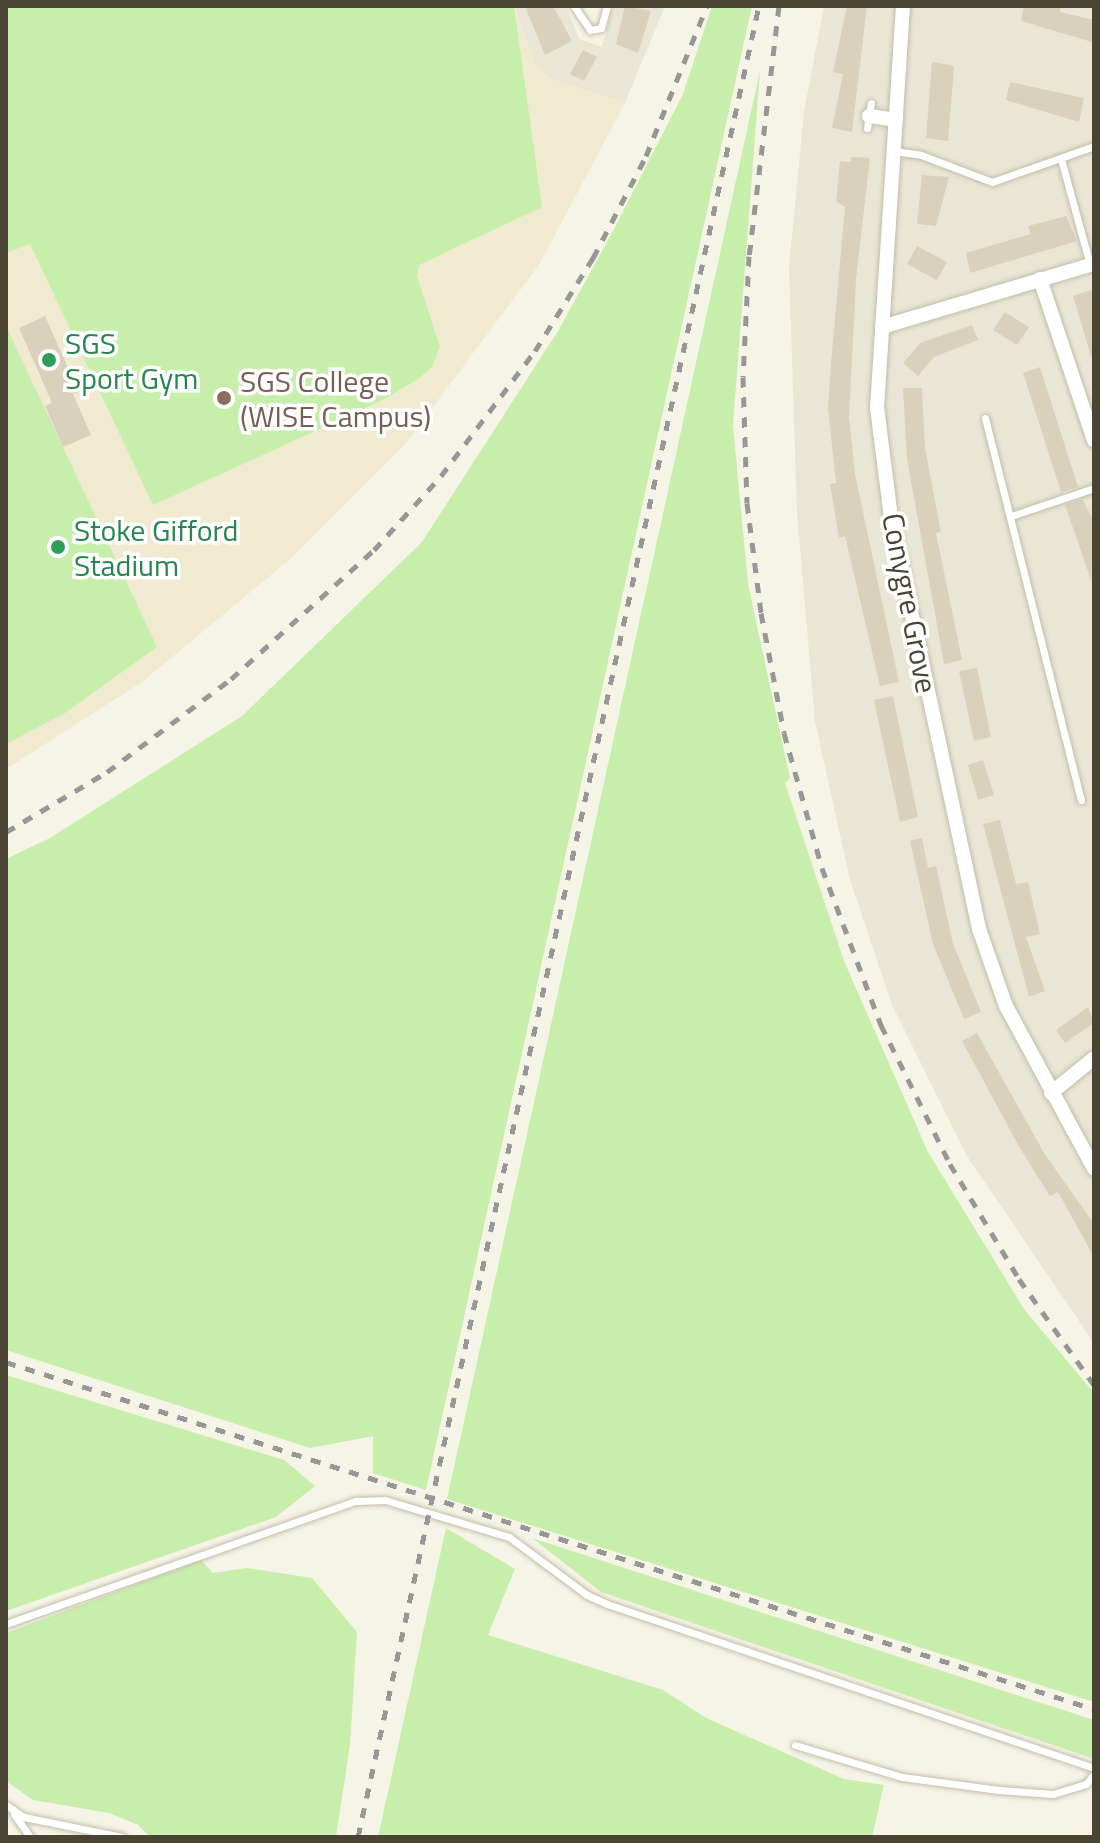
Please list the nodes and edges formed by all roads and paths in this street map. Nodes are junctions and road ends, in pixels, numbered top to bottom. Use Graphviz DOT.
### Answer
graph roads {
  1 [pos="574,6"];
  2 [pos="607,6"];
  3 [pos="903,6"];
  4 [pos="869,116"];
  5 [pos="896,120"];
  6 [pos="1094,146"];
  7 [pos="894,151"];
  8 [pos="1061,159"];
  9 [pos="1092,264"];
  10 [pos="1040,279"];
  11 [pos="882,327"];
  12 [pos="985,418"];
  13 [pos="1094,440"];
  14 [pos="1094,488"];
  15 [pos="1011,516"];
  16 [pos="1081,800"];
  17 [pos="1094,1058"];
  18 [pos="1051,1093"];
  19 [pos="1094,1169"];
  20 [pos="6,1624"];
  21 [pos="795,1745"];
  22 [pos="1094,1768"];
  23 [pos="1094,1774"];
  24 [pos="6,1805"];
  25 [pos="13,1812"];
  26 [pos="30,1837"];
  27 [pos="122,1837"];
  1 -- 2 [label="lane"];
  3 -- 5 [label="street, Conygre Grove"];
  4 -- 5 [label="street"];
  5 -- 7 [label="street, Conygre Grove"];
  6 -- 8 [label="lane"];
  7 -- 8 [label="lane"];
  7 -- 11 [label="street, Conygre Grove"];
  8 -- 9 [label="lane"];
  9 -- 10 [label="street"];
  10 -- 11 [label="street"];
  10 -- 13 [label="street"];
  11 -- 18 [label="street, Conygre Grove"];
  12 -- 15 [label="lane"];
  14 -- 15 [label="lane"];
  15 -- 16 [label="lane"];
  17 -- 18 [label="street"];
  18 -- 19 [label="street, Conygre Grove"];
  20 -- 22 [label="lane"];
  21 -- 23 [label="lane"];
  24 -- 25 [label="lane"];
  25 -- 26 [label="lane"];
  25 -- 27 [label="lane"];
}
